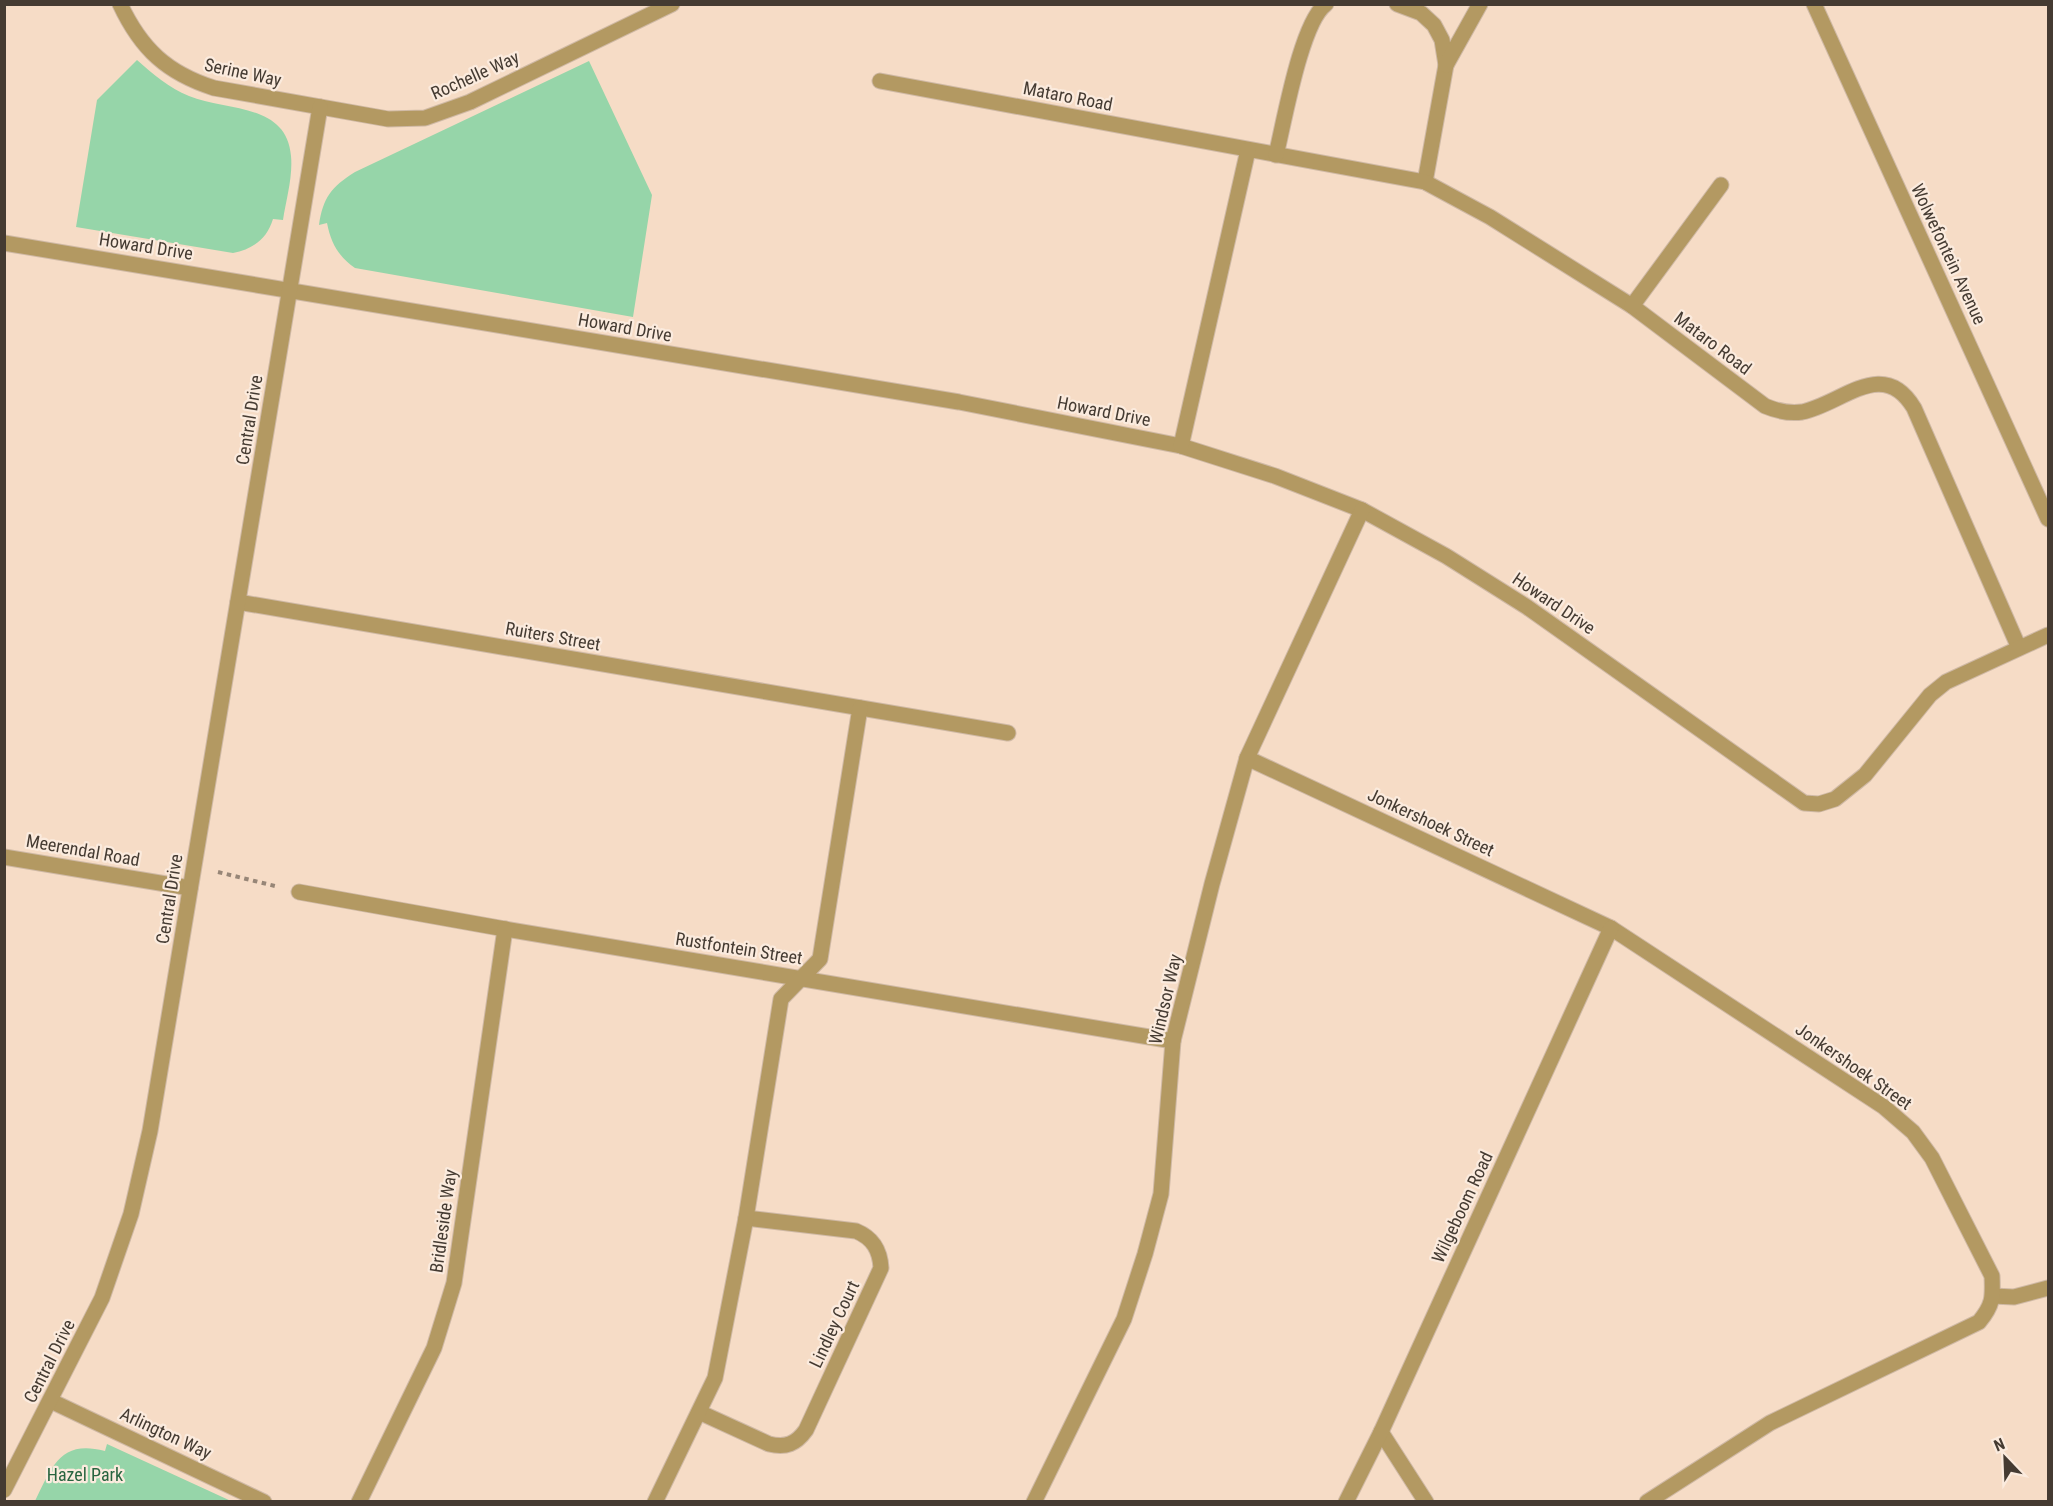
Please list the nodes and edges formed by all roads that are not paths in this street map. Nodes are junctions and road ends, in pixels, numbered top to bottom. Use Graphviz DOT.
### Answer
graph roads {
  1 [pos="120,4"];
  2 [pos="672,4"];
  3 [pos="1326,4"];
  4 [pos="1397,4"];
  5 [pos="1480,4"];
  6 [pos="1814,4"];
  7 [pos="1446,65"];
  8 [pos="880,81"];
  9 [pos="320,107"];
  10 [pos="1248,150"];
  11 [pos="1276,154"];
  12 [pos="1425,182"];
  13 [pos="1721,185"];
  14 [pos="4,243"];
  15 [pos="290,290"];
  16 [pos="1632,306"];
  17 [pos="1180,446"];
  18 [pos="1362,510"];
  19 [pos="2049,519"];
  20 [pos="238,602"];
  21 [pos="2049,635"];
  22 [pos="2019,648"];
  23 [pos="860,708"];
  24 [pos="1008,733"];
  25 [pos="1247,758"];
  26 [pos="4,857"];
  27 [pos="190,888"];
  28 [pos="299,892"];
  29 [pos="1611,928"];
  30 [pos="505,929"];
  31 [pos="801,978"];
  32 [pos="1173,1041"];
  33 [pos="746,1218"];
  34 [pos="2049,1288"];
  35 [pos="1993,1296"];
  36 [pos="51,1401"];
  37 [pos="699,1412"];
  38 [pos="1381,1432"];
  39 [pos="4,1490"];
  40 [pos="264,1502"];
  41 [pos="359,1502"];
  42 [pos="655,1502"];
  43 [pos="1035,1502"];
  44 [pos="1346,1502"];
  45 [pos="1426,1502"];
  46 [pos="1647,1502"];
  1 -- 9 [label="street, Serine Way"];
  2 -- 9 [label="street, Rochelle Way"];
  3 -- 11 [label="street"];
  4 -- 7 [label="street"];
  5 -- 7 [label="street"];
  6 -- 19 [label="street, Wolwefontein Avenue"];
  7 -- 12 [label="street"];
  8 -- 10 [label="street, Mataro Road"];
  9 -- 15 [label="street"];
  10 -- 11 [label="street, Mataro Road"];
  10 -- 17 [label="street"];
  11 -- 12 [label="street, Mataro Road"];
  12 -- 16 [label="street, Mataro Road"];
  13 -- 16 [label="street"];
  14 -- 15 [label="street, Howard Drive"];
  15 -- 17 [label="street, Howard Drive"];
  15 -- 20 [label="street, Central Drive"];
  16 -- 22 [label="street, Mataro Road"];
  17 -- 18 [label="street, Howard Drive"];
  18 -- 22 [label="street, Howard Drive"];
  18 -- 25 [label="street, Windsor Way"];
  20 -- 23 [label="street, Ruiters Street"];
  20 -- 27 [label="street, Central Drive"];
  21 -- 22 [label="street, Howard Drive"];
  23 -- 24 [label="street, Ruiters Street"];
  23 -- 31 [label="street"];
  25 -- 29 [label="street, Jonkershoek Street"];
  25 -- 32 [label="street, Windsor Way"];
  26 -- 27 [label="street, Meerendal Road"];
  27 -- 36 [label="street, Central Drive"];
  28 -- 30 [label="street, Rustfontein Street"];
  29 -- 35 [label="street, Jonkershoek Street"];
  29 -- 38 [label="street, Wilgeboom Road"];
  30 -- 31 [label="street, Rustfontein Street"];
  30 -- 41 [label="street, Bridleside Way"];
  31 -- 32 [label="street, Rustfontein Street"];
  31 -- 33 [label="street"];
  32 -- 43 [label="street, Windsor Way"];
  33 -- 37 [label="street"];
  33 -- 37 [label="street, Lindley Court"];
  34 -- 35 [label="street"];
  35 -- 46 [label="street"];
  36 -- 39 [label="street, Central Drive"];
  36 -- 40 [label="street, Arlington Way"];
  37 -- 42 [label="street"];
  38 -- 44 [label="street, Wilgeboom Road"];
  38 -- 45 [label="street"];
}
